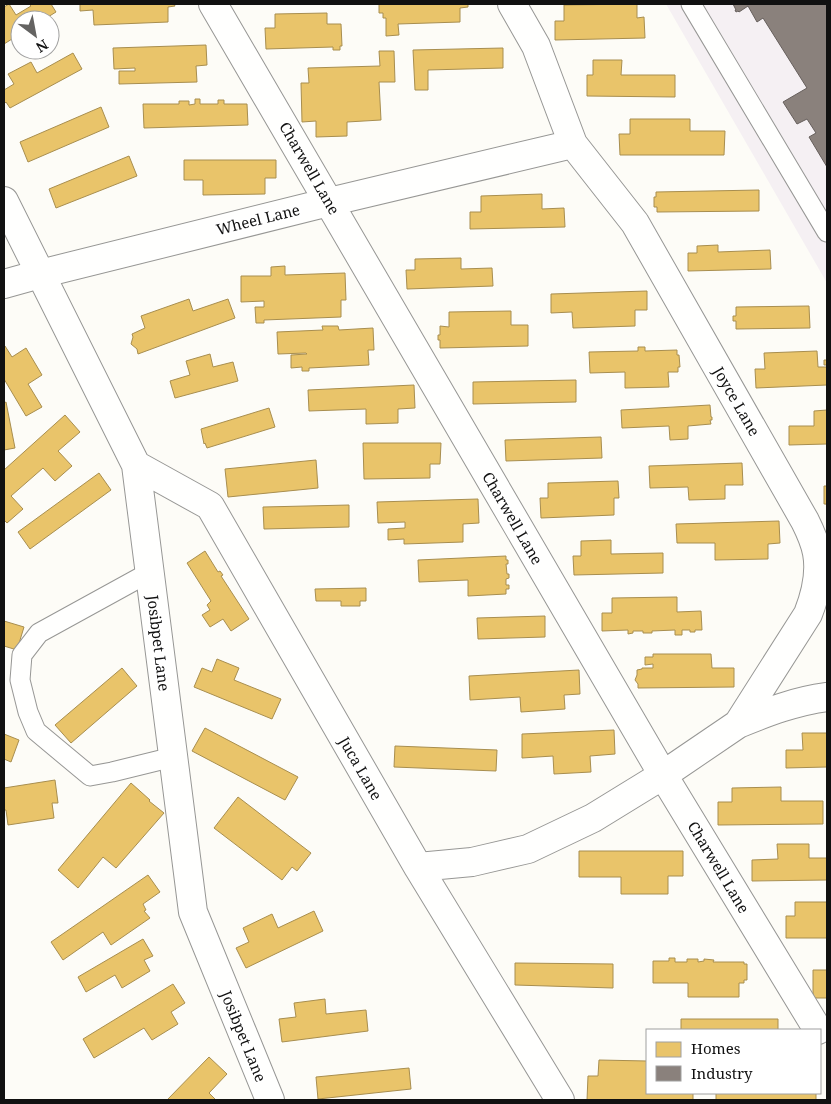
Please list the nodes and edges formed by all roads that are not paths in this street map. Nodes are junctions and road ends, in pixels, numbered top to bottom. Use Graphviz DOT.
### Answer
graph roads {
  1 [pos="213,4"];
  2 [pos="512,4"];
  3 [pos="691,4"];
  4 [pos="573,144"];
  5 [pos="4,201"];
  6 [pos="329,202"];
  7 [pos="827,232"];
  8 [pos="40,274"];
  9 [pos="4,284"];
  10 [pos="136,465"];
  11 [pos="150,572"];
  12 [pos="827,697"];
  13 [pos="738,724"];
  14 [pos="174,757"];
  15 [pos="663,775"];
  16 [pos="418,867"];
  17 [pos="817,1029"];
  18 [pos="270,1100"];
  19 [pos="560,1100"];
  1 -- 6 [label="street, Charwell Lane"];
  2 -- 4 [label="street, Joyce Lane"];
  3 -- 7 [label="lane"];
  4 -- 6 [label="street, Wheel Lane"];
  4 -- 13 [label="street, Joyce Lane"];
  5 -- 8 [label="street, Josibpet Lane"];
  6 -- 8 [label="street, Wheel Lane"];
  6 -- 15 [label="street, Charwell Lane"];
  8 -- 9 [label="street, Wheel Lane"];
  8 -- 10 [label="street, Josibpet Lane"];
  10 -- 11 [label="street, Josibpet Lane"];
  10 -- 16 [label="street, Juca Lane"];
  11 -- 14 [label="street, Josibpet Lane"];
  11 -- 14 [label="lane"];
  12 -- 13 [label="street"];
  13 -- 15 [label="street"];
  14 -- 18 [label="street, Josibpet Lane"];
  15 -- 16 [label="street"];
  15 -- 17 [label="street, Charwell Lane"];
  16 -- 19 [label="street, Juca Lane"];
}
